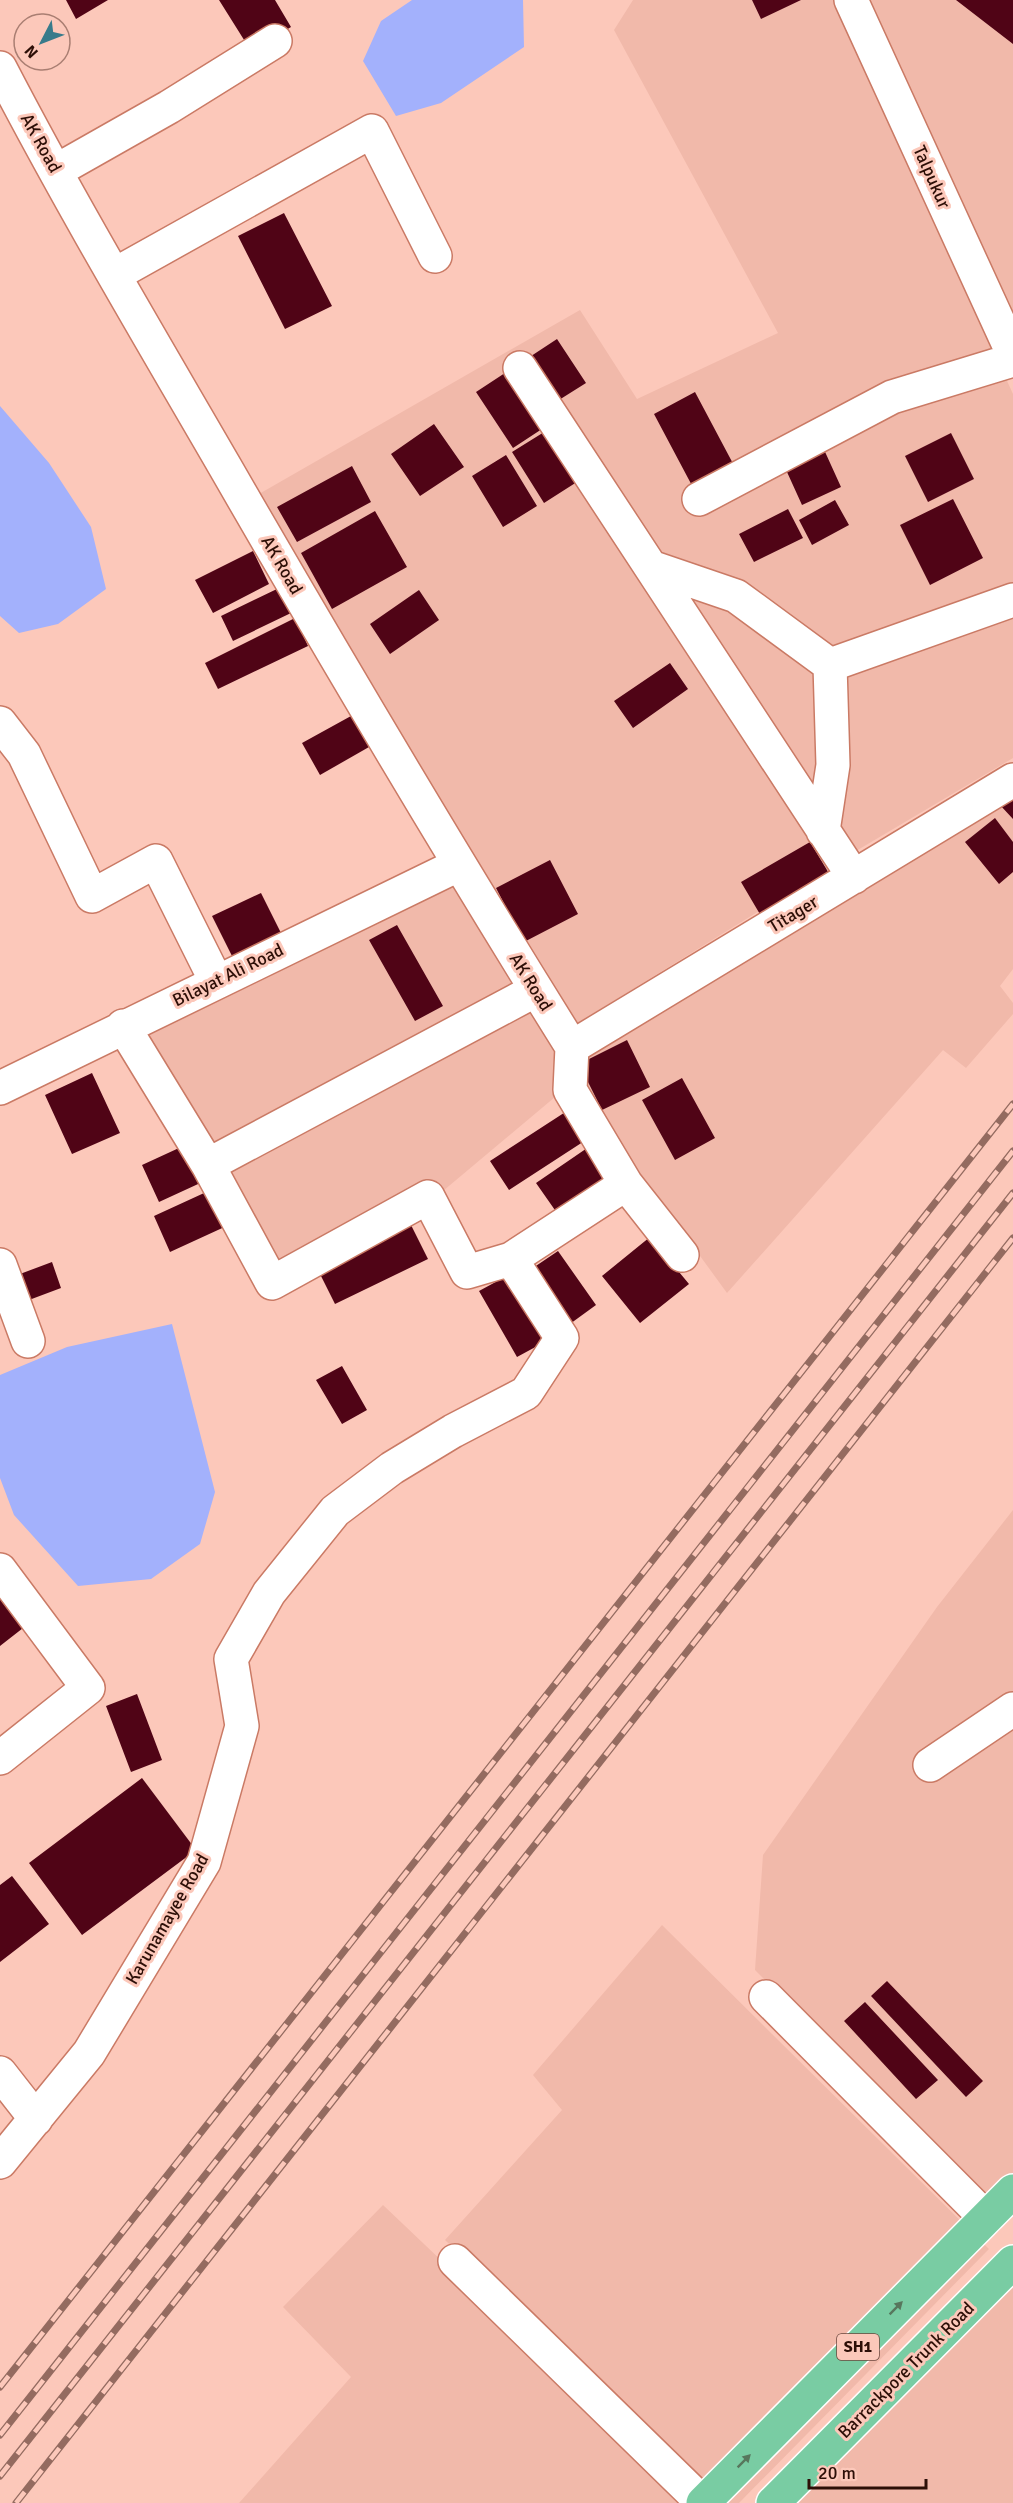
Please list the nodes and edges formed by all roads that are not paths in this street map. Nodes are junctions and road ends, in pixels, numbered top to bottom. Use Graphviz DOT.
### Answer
graph roads {
  1 [pos="851,0"];
  2 [pos="275,41"];
  3 [pos="3,82"];
  4 [pos="56,171"];
  5 [pos="435,256"];
  6 [pos="114,275"];
  7 [pos="1013,354"];
  8 [pos="1013,360"];
  9 [pos="520,368"];
  10 [pos="699,499"];
  11 [pos="651,567"];
  12 [pos="1013,600"];
  13 [pos="830,665"];
  14 [pos="0,723"];
  15 [pos="1013,780"];
  16 [pos="823,831"];
  17 [pos="458,864"];
  18 [pos="854,877"];
  19 [pos="216,981"];
  20 [pos="536,990"];
  21 [pos="123,1026"];
  22 [pos="572,1047"];
  23 [pos="0,1087"];
  24 [pos="208,1165"];
  25 [pos="626,1184"];
  26 [pos="682,1255"];
  27 [pos="511,1259"];
  28 [pos="0,1265"];
  29 [pos="28,1341"];
  30 [pos="0,1570"];
  31 [pos="1013,1709"];
  32 [pos="0,1758"];
  33 [pos="930,1765"];
  34 [pos="766,1997"];
  35 [pos="0,2073"];
  36 [pos="36,2119"];
  37 [pos="0,2162"];
  38 [pos="1013,2191"];
  39 [pos="986,2218"];
  40 [pos="456,2261"];
  41 [pos="1013,2262"];
  42 [pos="703,2503"];
  43 [pos="773,2503"];
  1 -- 7 [label="street, Talpukur"];
  2 -- 4 [label="street"];
  3 -- 4 [label="street, AK Road"];
  4 -- 6 [label="street, AK Road"];
  5 -- 6 [label="street"];
  6 -- 17 [label="street, AK Road"];
  8 -- 10 [label="street"];
  9 -- 11 [label="street"];
  11 -- 13 [label="street"];
  11 -- 16 [label="street"];
  12 -- 13 [label="street"];
  13 -- 16 [label="street"];
  14 -- 19 [label="street"];
  15 -- 18 [label="street, Titager"];
  16 -- 18 [label="street"];
  17 -- 19 [label="street, Bilayat Ali Road"];
  17 -- 20 [label="street, AK Road"];
  18 -- 22 [label="street, Titager"];
  19 -- 21 [label="street, Bilayat Ali Road"];
  20 -- 22 [label="street, AK Road"];
  20 -- 24 [label="street"];
  21 -- 23 [label="street, Bilayat Ali Road"];
  21 -- 24 [label="street"];
  22 -- 25 [label="street"];
  24 -- 27 [label="street"];
  25 -- 26 [label="street"];
  25 -- 27 [label="street"];
  27 -- 36 [label="street, Karunamayee Road"];
  28 -- 29 [label="street"];
  30 -- 32 [label="street"];
  31 -- 33 [label="street"];
  34 -- 39 [label="street"];
  35 -- 36 [label="street"];
  36 -- 37 [label="street, Karunamayee Road"];
  38 -- 39 [label="main road, SH1"];
  42 -- 39 [label="main road, SH1, one-way"];
  40 -- 42 [label="street"];
  41 -- 43 [label="main road, Barrackpore Trunk Road / SH1"];
}
